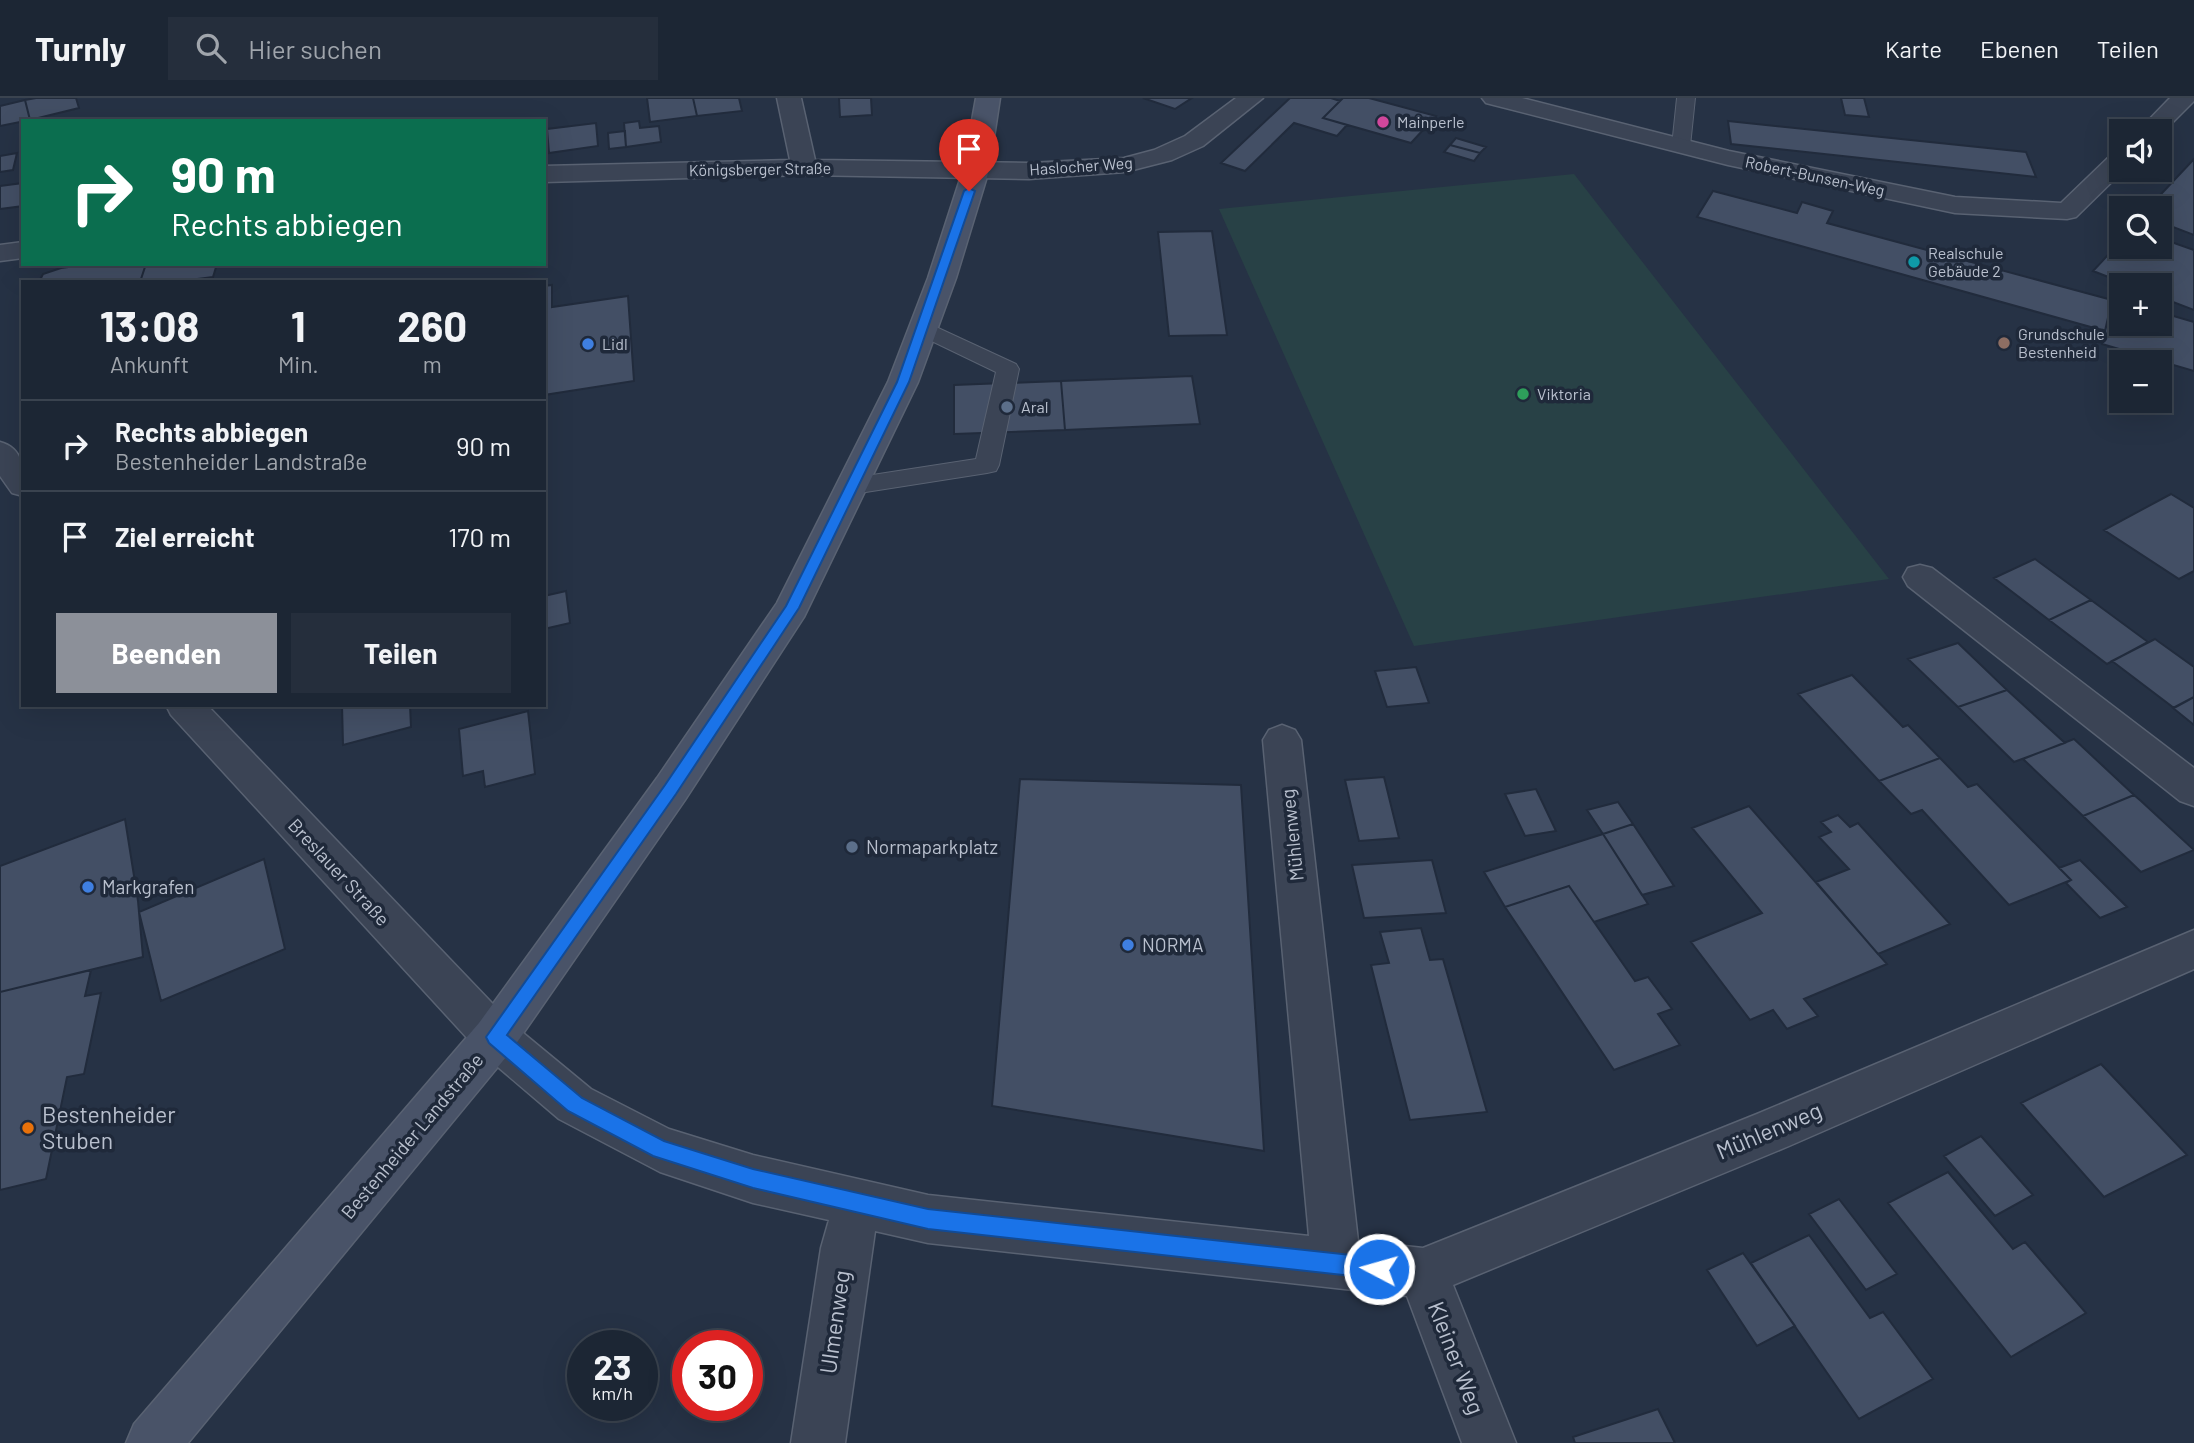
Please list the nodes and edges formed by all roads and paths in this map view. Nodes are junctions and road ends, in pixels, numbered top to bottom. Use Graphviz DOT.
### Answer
graph roads {
  1 [pos="789,98"];
  2 [pos="988,98"];
  3 [pos="1251,98"];
  4 [pos="1494,98"];
  5 [pos="1686,98"];
  6 [pos="2184,98"];
  7 [pos="2162,119"];
  8 [pos="1681,146"];
  9 [pos="804,167"];
  10 [pos="976,170"];
  11 [pos="2109,171"];
  12 [pos="546,174"];
  13 [pos="21,250"];
  14 [pos="0,253"];
  15 [pos="923,328"];
  16 [pos="0,452"];
  17 [pos="21,482"];
  18 [pos="853,486"];
  19 [pos="1920,577"];
  20 [pos="186,707"];
  21 [pos="1282,740"];
  22 [pos="2194,790"];
  23 [pos="2194,949"];
  24 [pos="495,1037"];
  25 [pos="857,1203"];
  26 [pos="1336,1264"];
  27 [pos="1423,1273"];
  28 [pos="153,1443"];
  29 [pos="818,1443"];
  30 [pos="1489,1443"];
  1 -- 9 [label="street"];
  2 -- 10 [label="main road, Bestenheider Landstraße"];
  3 -- 10 [label="street, Haslocher Weg"];
  4 -- 8 [label="street, Robert-Bunsen-Weg"];
  5 -- 8 [label="lane"];
  6 -- 7 [label="street"];
  8 -- 11 [label="street, Robert-Bunsen-Weg"];
  9 -- 10 [label="street, Königsberger Straße"];
  9 -- 12 [label="street, Königsberger Straße"];
  10 -- 15 [label="main road, Bestenheider Landstraße"];
  13 -- 14 [label="street"];
  15 -- 18 [label="main road, Bestenheider Landstraße"];
  15 -- 18 [label="lane"];
  16 -- 17 [label="street"];
  18 -- 24 [label="main road, Bestenheider Landstraße"];
  19 -- 22 [label="street"];
  20 -- 24 [label="street, Breslauer Straße"];
  21 -- 26 [label="street, Mühlenweg"];
  23 -- 27 [label="street, Mühlenweg"];
  24 -- 25 [label="street, Mühlenweg"];
  24 -- 28 [label="main road, Bestenheider Landstraße"];
  25 -- 26 [label="street, Mühlenweg"];
  25 -- 29 [label="street, Ulmenweg"];
  26 -- 27 [label="street, Mühlenweg"];
  27 -- 30 [label="street, Kleiner Weg"];
}
